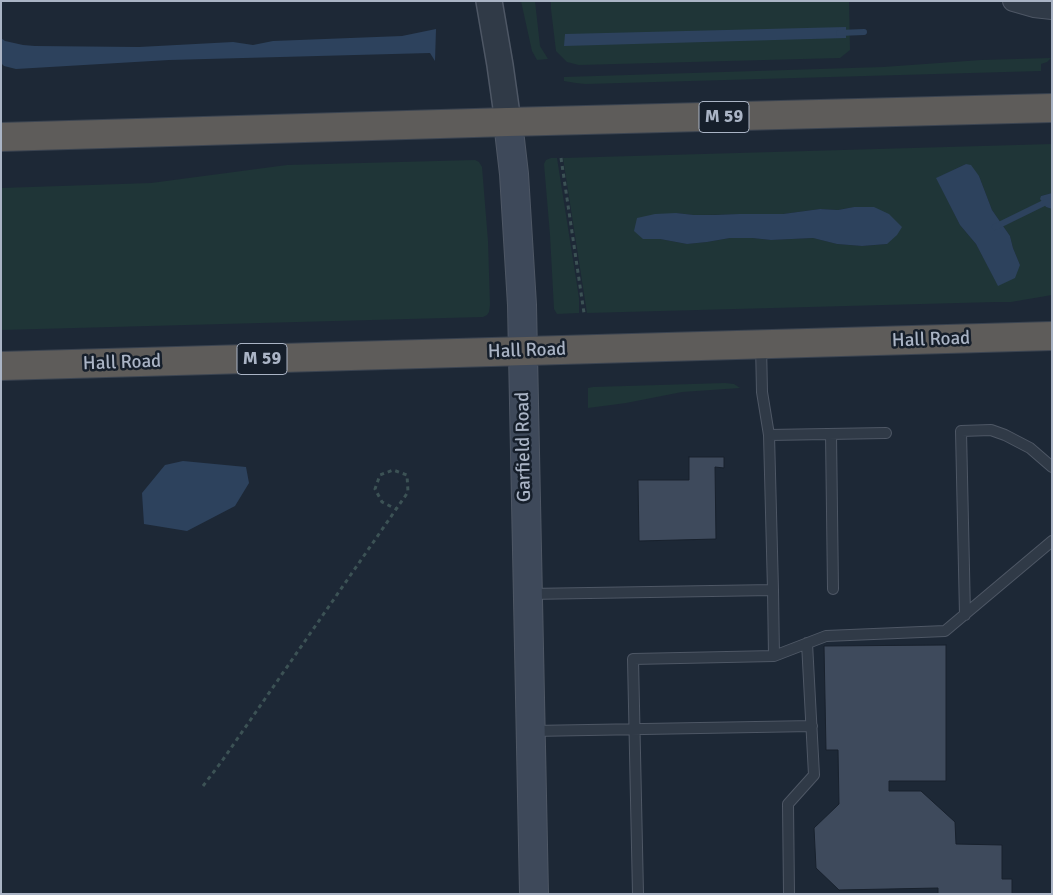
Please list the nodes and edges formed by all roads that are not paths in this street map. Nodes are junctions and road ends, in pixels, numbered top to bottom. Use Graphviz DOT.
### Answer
graph roads {
  1 [pos="490,1"];
  2 [pos="1014,1"];
  3 [pos="1052,9"];
  4 [pos="1052,108"];
  5 [pos="508,122"];
  6 [pos="1,137"];
  7 [pos="1052,336"];
  8 [pos="761,345"];
  9 [pos="523,351"];
  10 [pos="1,366"];
  11 [pos="886,433"];
  12 [pos="831,434"];
  13 [pos="769,435"];
  14 [pos="1052,467"];
  15 [pos="1052,541"];
  16 [pos="833,589"];
  17 [pos="772,590"];
  18 [pos="527,594"];
  19 [pos="965,614"];
  20 [pos="807,643"];
  21 [pos="774,656"];
  22 [pos="812,726"];
  23 [pos="635,730"];
  24 [pos="531,731"];
  25 [pos="534,894"];
  26 [pos="638,894"];
  27 [pos="789,894"];
  1 -- 5 [label="street, Garfield Road"];
  2 -- 3 [label="street"];
  4 -- 5 [label="highway, M 59"];
  5 -- 6 [label="highway, M 59"];
  5 -- 9 [label="main road, Garfield Road"];
  7 -- 8 [label="highway, Hall Road / M 59"];
  8 -- 9 [label="highway, Hall Road / M 59"];
  8 -- 13 [label="lane"];
  9 -- 10 [label="highway, Hall Road / M 59"];
  9 -- 18 [label="main road, Garfield Road"];
  11 -- 12 [label="lane"];
  12 -- 13 [label="lane"];
  12 -- 16 [label="lane"];
  13 -- 17 [label="lane"];
  14 -- 19 [label="lane"];
  15 -- 19 [label="lane"];
  17 -- 18 [label="lane"];
  17 -- 21 [label="lane"];
  18 -- 24 [label="main road, Garfield Road"];
  19 -- 20 [label="lane"];
  20 -- 21 [label="lane"];
  20 -- 22 [label="lane"];
  21 -- 23 [label="lane"];
  22 -- 23 [label="lane"];
  22 -- 27 [label="lane"];
  23 -- 24 [label="lane"];
  23 -- 26 [label="lane"];
  24 -- 25 [label="main road, Garfield Road"];
}
